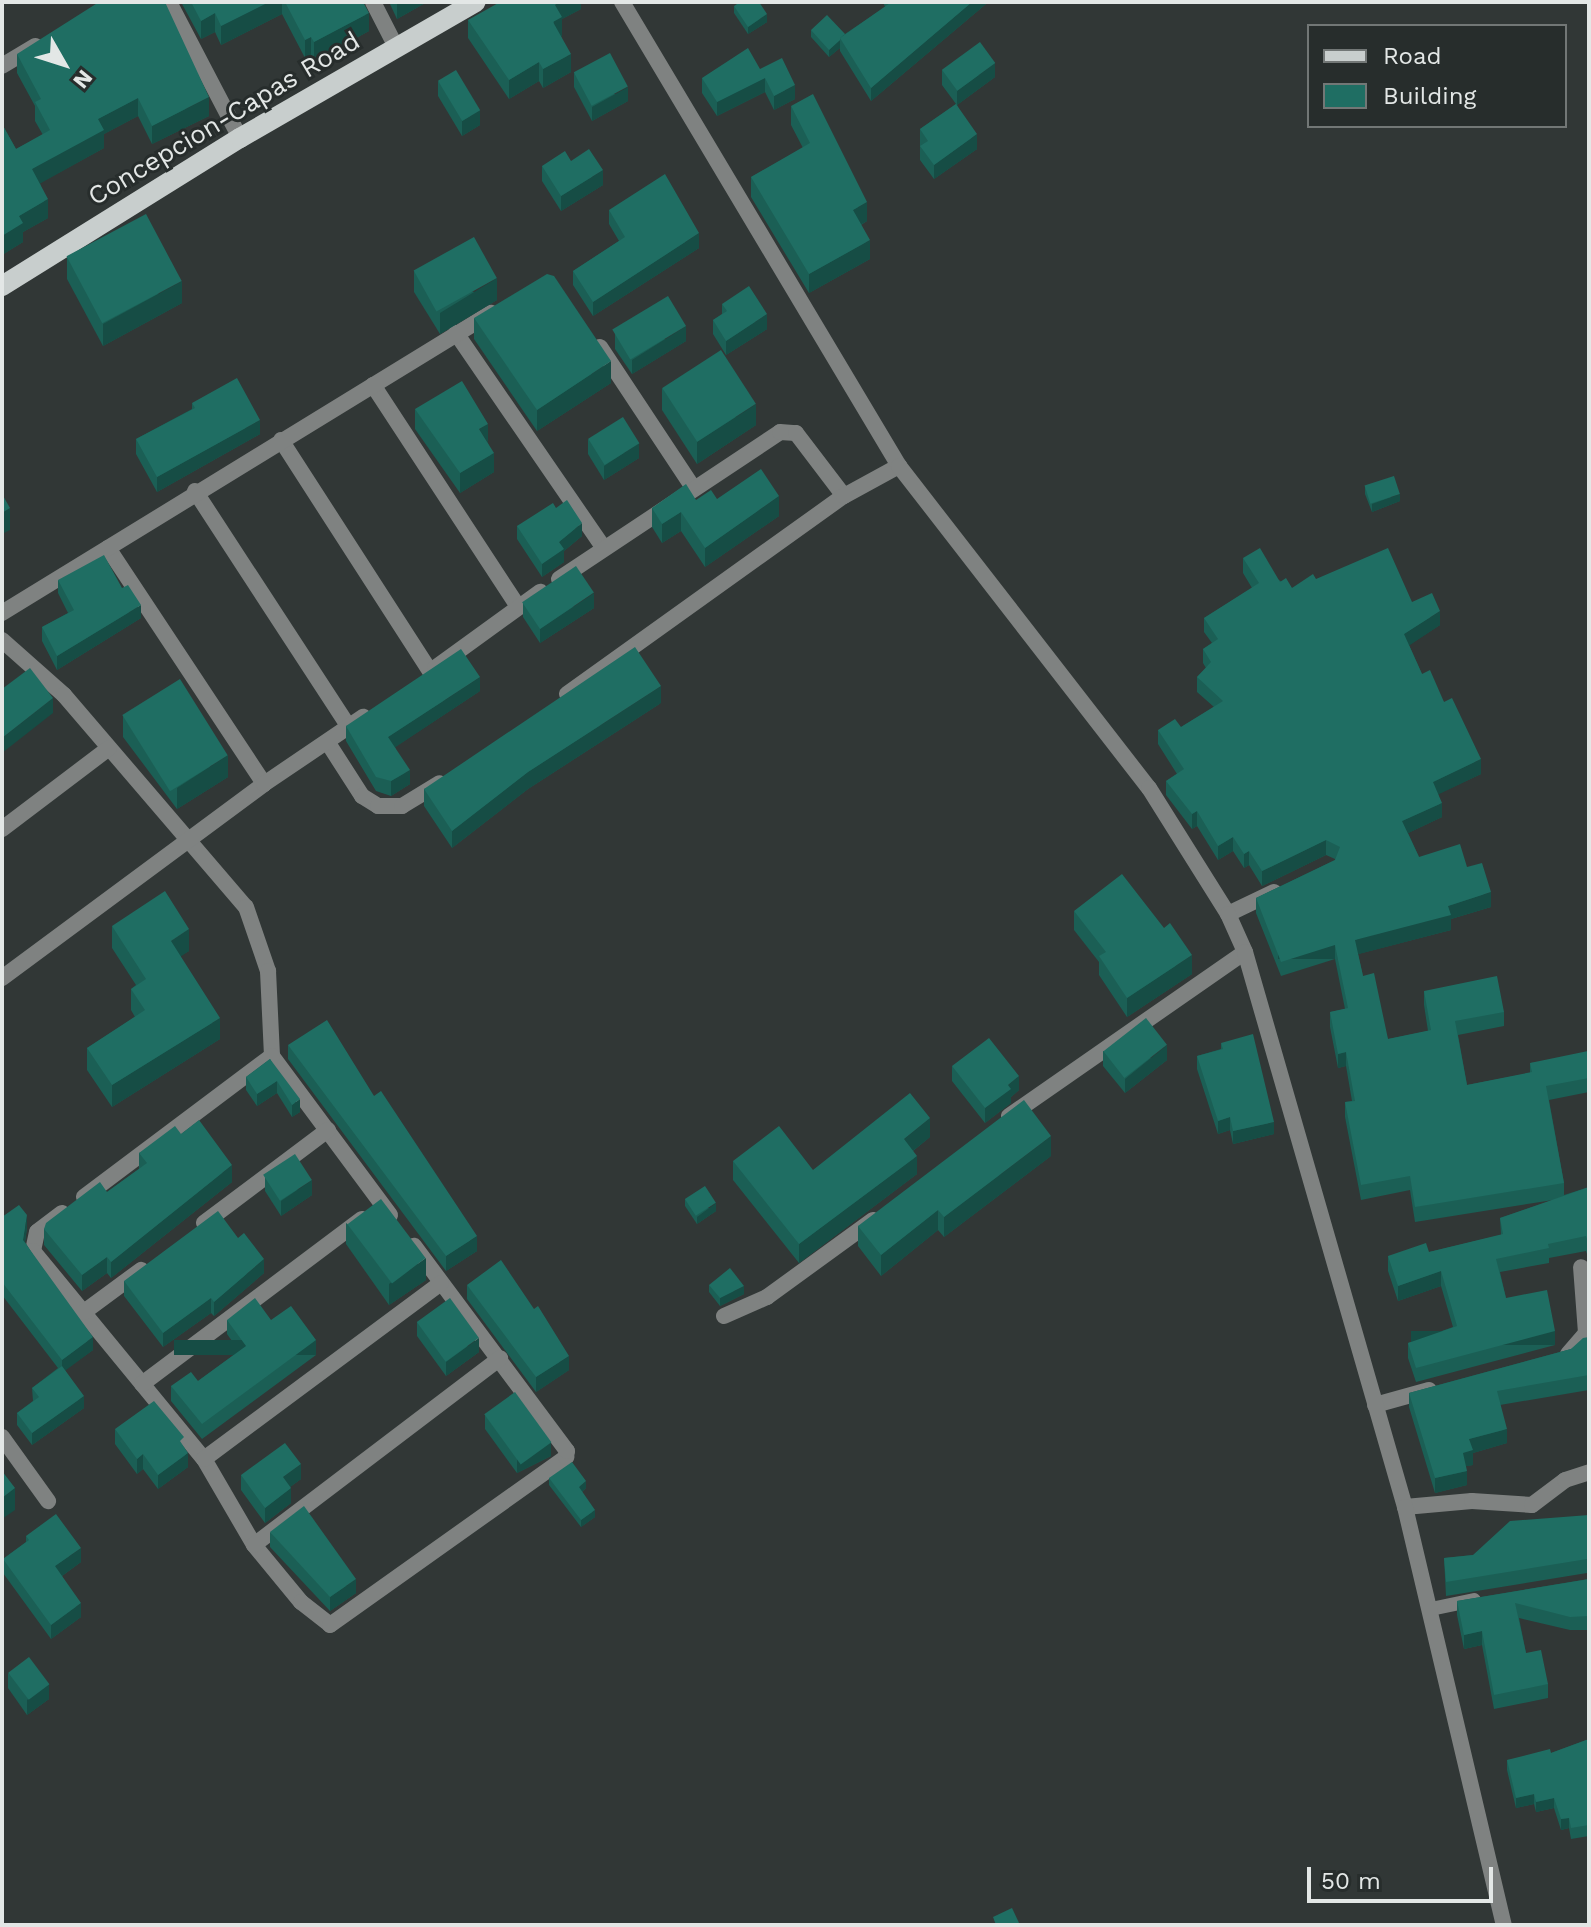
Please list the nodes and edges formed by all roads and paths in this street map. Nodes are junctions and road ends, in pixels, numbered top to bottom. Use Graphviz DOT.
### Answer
graph roads {
  1 [pos="169,2"];
  2 [pos="373,2"];
  3 [pos="476,2"];
  4 [pos="622,2"];
  5 [pos="55,34"];
  6 [pos="396,47"];
  7 [pos="2,66"];
  8 [pos="240,138"];
  9 [pos="2,286"];
  10 [pos="504,305"];
  11 [pos="588,328"];
  12 [pos="456,333"];
  13 [pos="373,385"];
  14 [pos="281,440"];
  15 [pos="899,466"];
  16 [pos="692,486"];
  17 [pos="195,491"];
  18 [pos="844,496"];
  19 [pos="108,548"];
  20 [pos="604,548"];
  21 [pos="518,607"];
  22 [pos="2,613"];
  23 [pos="2,640"];
  24 [pos="33,667"];
  25 [pos="12,682"];
  26 [pos="384,703"];
  27 [pos="547,708"];
  28 [pos="349,727"];
  29 [pos="328,743"];
  30 [pos="109,748"];
  31 [pos="460,769"];
  32 [pos="264,784"];
  33 [pos="2,829"];
  34 [pos="186,841"];
  35 [pos="1291,883"];
  36 [pos="1228,914"];
  37 [pos="1245,952"];
  38 [pos="2,978"];
  39 [pos="272,1056"];
  40 [pos="1000,1123"];
  41 [pos="328,1130"];
  42 [pos="382,1204"];
  43 [pos="889,1208"];
  44 [pos="194,1230"];
  45 [pos="157,1257"];
  46 [pos="1581,1267"];
  47 [pos="441,1283"];
  48 [pos="84,1312"];
  49 [pos="724,1316"];
  50 [pos="1554,1357"];
  51 [pos="500,1358"];
  52 [pos="142,1384"];
  53 [pos="1450,1385"];
  54 [pos="1375,1405"];
  55 [pos="2,1437"];
  56 [pos="204,1459"];
  57 [pos="1589,1472"];
  58 [pos="48,1501"];
  59 [pos="1405,1507"];
  60 [pos="254,1545"];
  61 [pos="1484,1598"];
  62 [pos="1431,1609"];
  63 [pos="1504,1925"];
  1 -- 8 [label="street"];
  2 -- 6 [label="street"];
  3 -- 6 [label="main road, Concepcion-Capas Road"];
  4 -- 15 [label="street"];
  5 -- 7 [label="street"];
  6 -- 8 [label="main road, Concepcion-Capas Road"];
  8 -- 9 [label="main road, Concepcion-Capas Road"];
  10 -- 12 [label="street"];
  11 -- 16 [label="street"];
  12 -- 13 [label="street"];
  12 -- 20 [label="street"];
  13 -- 14 [label="street"];
  13 -- 21 [label="street"];
  14 -- 17 [label="street"];
  14 -- 21 [label="street"];
  15 -- 18 [label="street"];
  15 -- 36 [label="street"];
  16 -- 18 [label="street"];
  16 -- 20 [label="street"];
  17 -- 19 [label="street"];
  17 -- 28 [label="street"];
  18 -- 27 [label="street"];
  19 -- 22 [label="street"];
  19 -- 32 [label="street"];
  20 -- 21 [label="street"];
  23 -- 24 [label="street"];
  24 -- 25 [label="street"];
  24 -- 30 [label="street"];
  26 -- 28 [label="street"];
  28 -- 29 [label="street"];
  29 -- 31 [label="street"];
  29 -- 32 [label="street"];
  30 -- 33 [label="street"];
  30 -- 34 [label="street"];
  32 -- 34 [label="street"];
  34 -- 38 [label="street"];
  34 -- 39 [label="street"];
  35 -- 36 [label="street"];
  36 -- 37 [label="street"];
  37 -- 40 [label="street"];
  37 -- 54 [label="street"];
  39 -- 41 [label="street"];
  39 -- 48 [label="street"];
  41 -- 42 [label="street"];
  41 -- 44 [label="street"];
  42 -- 47 [label="street"];
  42 -- 52 [label="street"];
  43 -- 49 [label="street"];
  45 -- 48 [label="street"];
  46 -- 50 [label="street"];
  47 -- 51 [label="street"];
  47 -- 56 [label="street"];
  48 -- 52 [label="street"];
  51 -- 60 [label="street"];
  51 -- 60 [label="street"];
  52 -- 56 [label="street"];
  53 -- 54 [label="street"];
  54 -- 59 [label="street"];
  55 -- 58 [label="street"];
  56 -- 60 [label="street"];
  57 -- 59 [label="street"];
  59 -- 62 [label="street"];
  61 -- 62 [label="lane"];
  62 -- 63 [label="street"];
}
